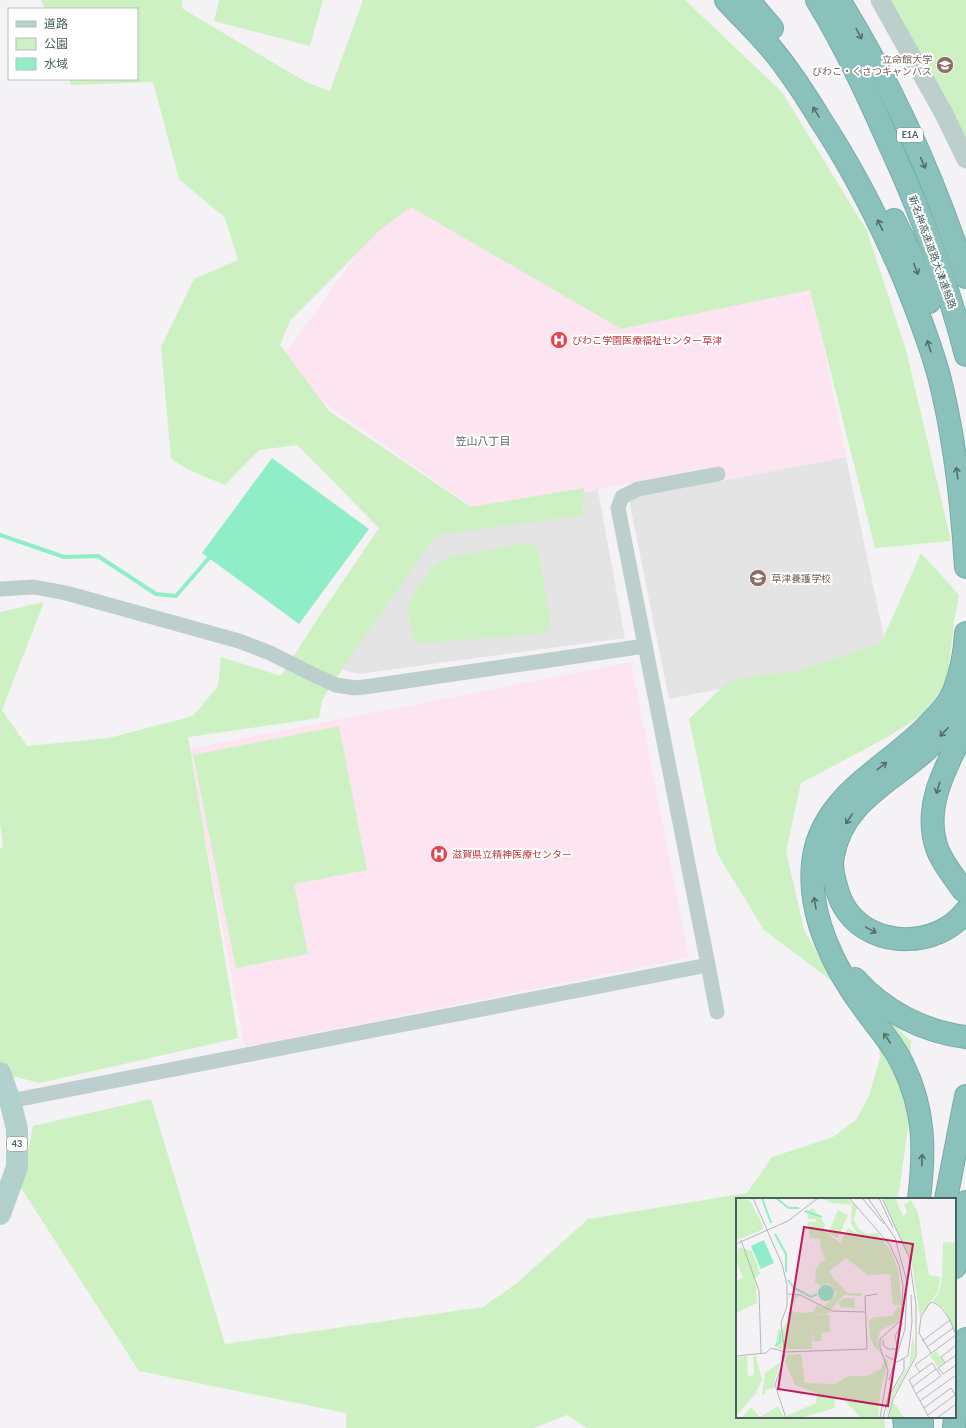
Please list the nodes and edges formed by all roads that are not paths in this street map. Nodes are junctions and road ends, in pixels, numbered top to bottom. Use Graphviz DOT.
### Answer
graph roads {
  1 [pos="726,0"];
  2 [pos="748,0"];
  3 [pos="800,0"];
  4 [pos="817,0"];
  5 [pos="839,0"];
  6 [pos="880,0"];
  7 [pos="893,151"];
  8 [pos="966,159"];
  9 [pos="966,277"];
  10 [pos="966,355"];
  11 [pos="966,443"];
  12 [pos="718,474"];
  13 [pos="966,567"];
  14 [pos="0,590"];
  15 [pos="966,633"];
  16 [pos="645,646"];
  17 [pos="966,699"];
  18 [pos="966,727"];
  19 [pos="963,890"];
  20 [pos="966,911"];
  21 [pos="825,940"];
  22 [pos="708,965"];
  23 [pos="717,1012"];
  24 [pos="958,1036"];
  25 [pos="0,1073"];
  26 [pos="966,1096"];
  27 [pos="5,1101"];
  28 [pos="919,1198"];
  29 [pos="946,1198"];
  30 [pos="966,1202"];
  31 [pos="0,1214"];
  32 [pos="956,1261"];
  33 [pos="966,1339"];
  34 [pos="956,1404"];
  35 [pos="904,1418"];
  36 [pos="955,1418"];
  37 [pos="905,1428"];
  38 [pos="954,1428"];
  13 -- 1 [label="highway, one-way"];
  2 -- 11 [label="highway, one-way"];
  3 -- 7 [label="highway"];
  4 -- 7 [label="highway"];
  5 -- 9 [label="highway, E1A, one-way"];
  6 -- 8 [label="street"];
  7 -- 10 [label="highway, 新名神高速道路大津連絡路 / E1A"];
  12 -- 16 [label="street"];
  14 -- 16 [label="street"];
  21 -- 15 [label="highway, one-way"];
  16 -- 22 [label="street"];
  17 -- 20 [label="highway, one-way"];
  18 -- 19 [label="highway, one-way"];
  21 -- 24 [label="highway"];
  28 -- 21 [label="highway, one-way"];
  22 -- 23 [label="street"];
  22 -- 27 [label="street"];
  25 -- 27 [label="main road, 43"];
  26 -- 29 [label="highway"];
  27 -- 31 [label="main road, 43"];
  30 -- 32 [label="highway"];
  33 -- 34 [label="highway"];
  35 -- 37 [label="highway"];
  36 -- 38 [label="highway"];
}
